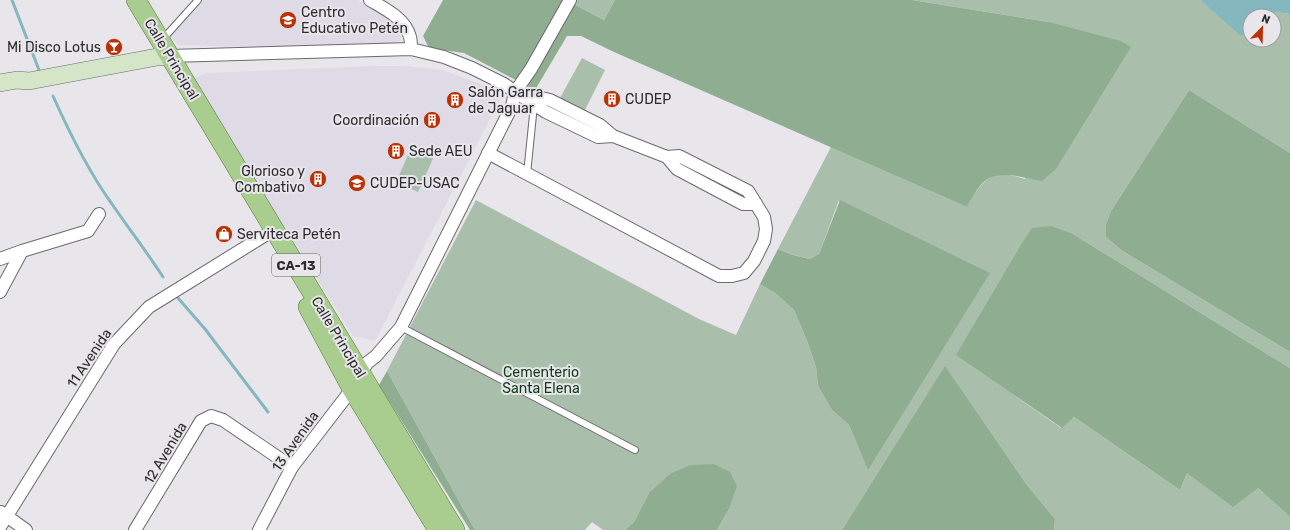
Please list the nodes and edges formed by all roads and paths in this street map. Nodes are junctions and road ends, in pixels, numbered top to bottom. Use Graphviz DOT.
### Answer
graph roads {
  1 [pos="122,0"];
  2 [pos="136,0"];
  3 [pos="198,0"];
  4 [pos="370,0"];
  5 [pos="570,0"];
  6 [pos="411,49"];
  7 [pos="163,52"];
  8 [pos="29,81"];
  9 [pos="0,83"];
  10 [pos="0,92"];
  11 [pos="514,92"];
  12 [pos="534,105"];
  13 [pos="613,136"];
  14 [pos="488,153"];
  15 [pos="527,174"];
  16 [pos="99,214"];
  17 [pos="267,234"];
  18 [pos="22,251"];
  19 [pos="0,259"];
  20 [pos="0,292"];
  21 [pos="401,327"];
  22 [pos="361,372"];
  23 [pos="352,389"];
  24 [pos="635,450"];
  25 [pos="292,467"];
  26 [pos="3,513"];
  27 [pos="0,528"];
  28 [pos="26,530"];
  29 [pos="135,530"];
  30 [pos="259,530"];
  31 [pos="438,530"];
  32 [pos="455,530"];
  1 -- 7 [label="main road, Calle Principal / CA-13"];
  2 -- 7 [label="main road, Calle Principal / CA-13"];
  3 -- 7 [label="lane"];
  4 -- 6 [label="street"];
  5 -- 11 [label="street"];
  6 -- 7 [label="street"];
  6 -- 11 [label="street"];
  7 -- 8 [label="street"];
  7 -- 17 [label="main road, Calle Principal / CA-13"];
  7 -- 22 [label="main road, Calle Principal / CA-13"];
  8 -- 9 [label="street"];
  8 -- 10 [label="street"];
  11 -- 12 [label="street"];
  11 -- 13 [label="street"];
  11 -- 14 [label="street, 13 Avenida"];
  12 -- 13 [label="street"];
  12 -- 15 [label="lane"];
  13 -- 15 [label="street"];
  14 -- 15 [label="street"];
  14 -- 21 [label="street, 13 Avenida"];
  16 -- 18 [label="street"];
  17 -- 23 [label="main road, Calle Principal / CA-13"];
  17 -- 26 [label="street, 11 Avenida"];
  18 -- 19 [label="street"];
  18 -- 20 [label="street"];
  21 -- 22 [label="street, 13 Avenida"];
  21 -- 24 [label="lane"];
  22 -- 23 [label="street, 13 Avenida"];
  22 -- 32 [label="main road, Calle Principal / CA-13"];
  23 -- 25 [label="street, 13 Avenida"];
  23 -- 31 [label="main road, Calle Principal / CA-13"];
  25 -- 29 [label="street, 12 Avenida"];
  25 -- 30 [label="street, 13 Avenida"];
  26 -- 27 [label="street, 11 Avenida"];
  26 -- 28 [label="street"];
}
